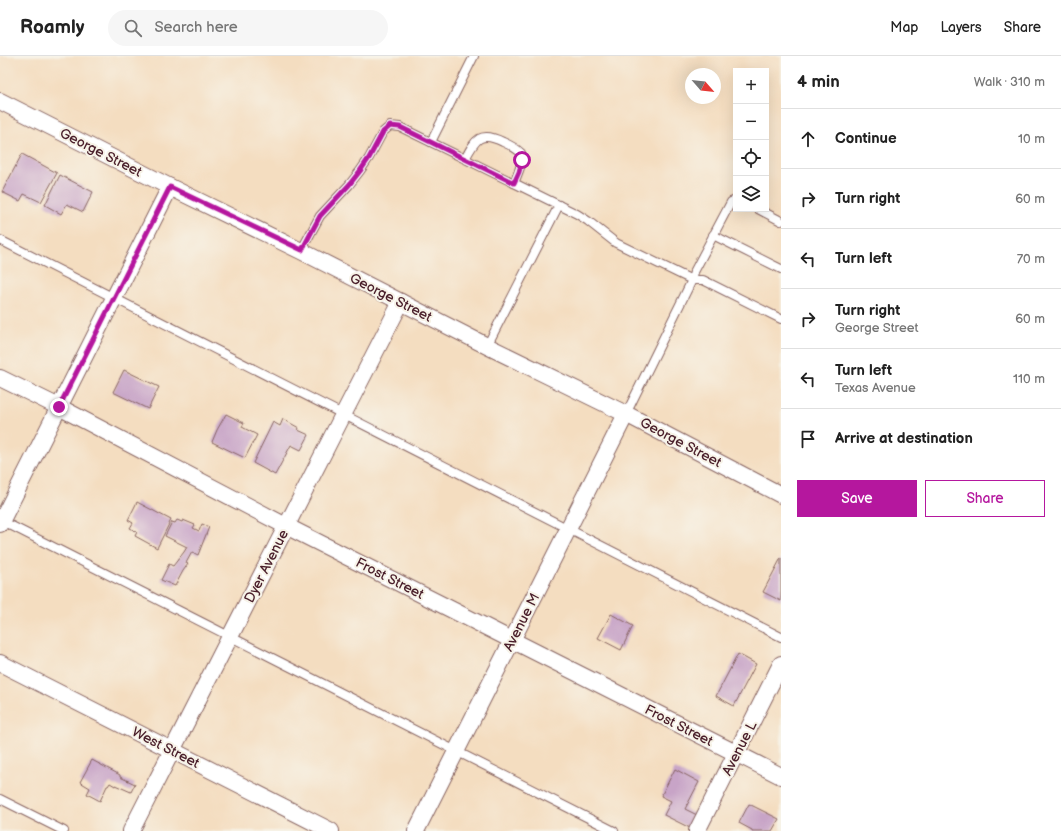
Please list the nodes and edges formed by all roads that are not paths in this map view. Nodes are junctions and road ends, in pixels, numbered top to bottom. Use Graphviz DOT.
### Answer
graph roads {
  1 [pos="474,56"];
  2 [pos="0,101"];
  3 [pos="431,142"];
  4 [pos="465,159"];
  5 [pos="514,183"];
  6 [pos="170,187"];
  7 [pos="733,201"];
  8 [pos="559,205"];
  9 [pos="764,212"];
  10 [pos="781,221"];
  11 [pos="713,235"];
  12 [pos="0,240"];
  13 [pos="302,250"];
  14 [pos="781,269"];
  15 [pos="692,280"];
  16 [pos="114,298"];
  17 [pos="401,302"];
  18 [pos="781,320"];
  19 [pos="487,346"];
  20 [pos="0,378"];
  21 [pos="59,407"];
  22 [pos="626,414"];
  23 [pos="343,415"];
  24 [pos="781,496"];
  25 [pos="1,521"];
  26 [pos="286,526"];
  27 [pos="568,529"];
  28 [pos="230,636"];
  29 [pos="781,637"];
  30 [pos="512,640"];
  31 [pos="0,663"];
  32 [pos="781,664"];
  33 [pos="172,750"];
  34 [pos="457,751"];
  35 [pos="736,754"];
  36 [pos="781,776"];
  37 [pos="0,799"];
  38 [pos="64,831"];
  39 [pos="131,831"];
  40 [pos="331,831"];
  41 [pos="416,831"];
  42 [pos="614,831"];
  43 [pos="697,831"];
  1 -- 3 [label="lane"];
  2 -- 6 [label="street, George Street"];
  3 -- 4 [label="lane"];
  3 -- 13 [label="lane"];
  4 -- 5 [label="lane"];
  4 -- 5 [label="lane"];
  5 -- 8 [label="lane"];
  6 -- 13 [label="street, George Street"];
  6 -- 16 [label="street"];
  7 -- 11 [label="lane"];
  8 -- 15 [label="lane"];
  8 -- 19 [label="lane"];
  9 -- 10 [label="lane"];
  11 -- 14 [label="lane"];
  11 -- 15 [label="lane"];
  12 -- 16 [label="lane"];
  13 -- 17 [label="street, George Street"];
  15 -- 18 [label="lane"];
  15 -- 22 [label="lane"];
  16 -- 21 [label="street"];
  16 -- 23 [label="lane"];
  17 -- 19 [label="street, George Street"];
  17 -- 23 [label="street, Dyer Avenue"];
  19 -- 22 [label="street, George Street"];
  20 -- 21 [label="street, Frost Street"];
  21 -- 25 [label="street"];
  21 -- 26 [label="street, Frost Street"];
  22 -- 24 [label="street, George Street"];
  22 -- 27 [label="street, Avenue M"];
  23 -- 26 [label="street, Dyer Avenue"];
  23 -- 27 [label="lane"];
  25 -- 28 [label="lane"];
  26 -- 28 [label="street, Dyer Avenue"];
  26 -- 30 [label="street, Frost Street"];
  27 -- 29 [label="lane"];
  27 -- 30 [label="street, Avenue M"];
  28 -- 33 [label="street, Dyer Avenue"];
  28 -- 34 [label="lane"];
  30 -- 34 [label="street, Avenue M"];
  30 -- 35 [label="street, Frost Street"];
  31 -- 33 [label="street, West Street"];
  32 -- 35 [label="street, Avenue L"];
  33 -- 39 [label="street, Dyer Avenue"];
  33 -- 40 [label="street, West Street"];
  34 -- 41 [label="street, Avenue M"];
  34 -- 42 [label="lane"];
  35 -- 36 [label="street, Frost Street"];
  35 -- 43 [label="street, Avenue L"];
  37 -- 38 [label="lane"];
}
